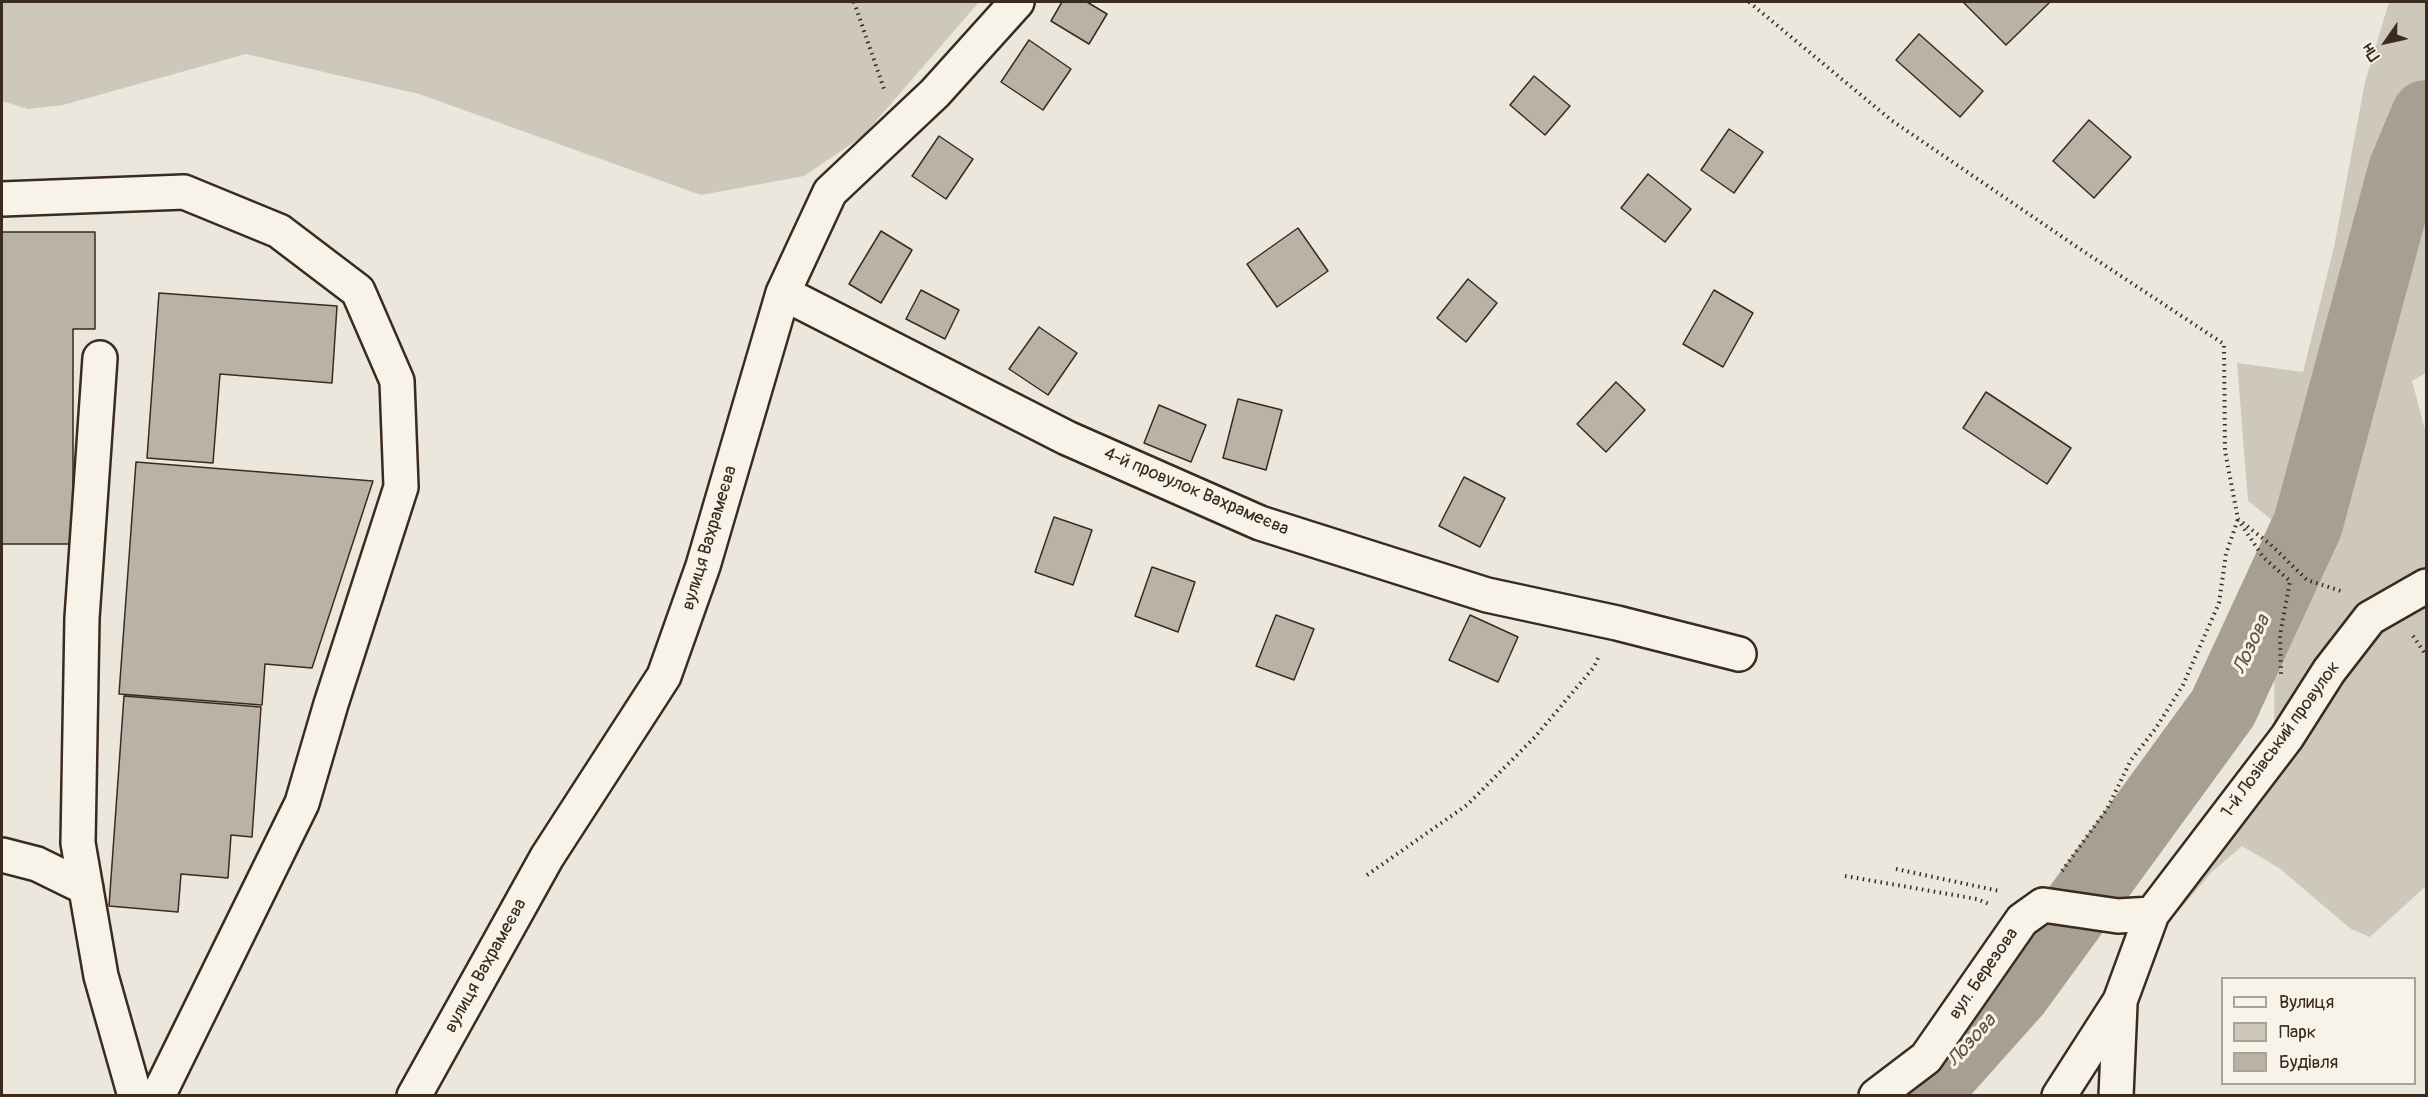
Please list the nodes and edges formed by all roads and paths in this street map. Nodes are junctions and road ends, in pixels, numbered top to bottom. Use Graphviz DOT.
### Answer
graph roads {
  1 [pos="854,2"];
  2 [pos="1017,2"];
  3 [pos="1749,2"];
  4 [pos="898,128"];
  5 [pos="2,199"];
  6 [pos="783,293"];
  7 [pos="100,358"];
  8 [pos="2238,519"];
  9 [pos="2307,580"];
  10 [pos="2427,586"];
  11 [pos="1617,623"];
  12 [pos="1739,654"];
  13 [pos="2287,737"];
  14 [pos="2,855"];
  15 [pos="1896,868"];
  16 [pos="1367,875"];
  17 [pos="1845,876"];
  18 [pos="86,888"];
  19 [pos="2054,911"];
  20 [pos="2152,914"];
  21 [pos="2120,1001"];
  22 [pos="135,1095"];
  23 [pos="158,1095"];
  24 [pos="414,1095"];
  25 [pos="1876,1095"];
  26 [pos="2059,1095"];
  27 [pos="2116,1095"];
  1 -- 4 [label="path"];
  2 -- 4 [label="street, вулиця Вахрамеєва"];
  3 -- 8 [label="path"];
  4 -- 6 [label="street, вулиця Вахрамеєва"];
  5 -- 23 [label="street"];
  6 -- 11 [label="street, 4-й провулок Вахрамеєва"];
  6 -- 24 [label="street, вулиця Вахрамеєва"];
  7 -- 18 [label="street"];
  8 -- 9 [label="path"];
  8 -- 13 [label="path"];
  8 -- 19 [label="path"];
  10 -- 13 [label="street, 1-й Лозівський провулок"];
  11 -- 12 [label="street, 4-й провулок Вахрамеєва"];
  11 -- 16 [label="path"];
  13 -- 20 [label="street, 1-й Лозівський провулок"];
  14 -- 18 [label="street"];
  15 -- 19 [label="path"];
  17 -- 19 [label="path"];
  18 -- 22 [label="street"];
  19 -- 20 [label="street"];
  19 -- 25 [label="street, вул. Березова"];
  20 -- 21 [label="street, 1-й Лозівський провулок"];
  21 -- 26 [label="street"];
  21 -- 27 [label="street"];
}
